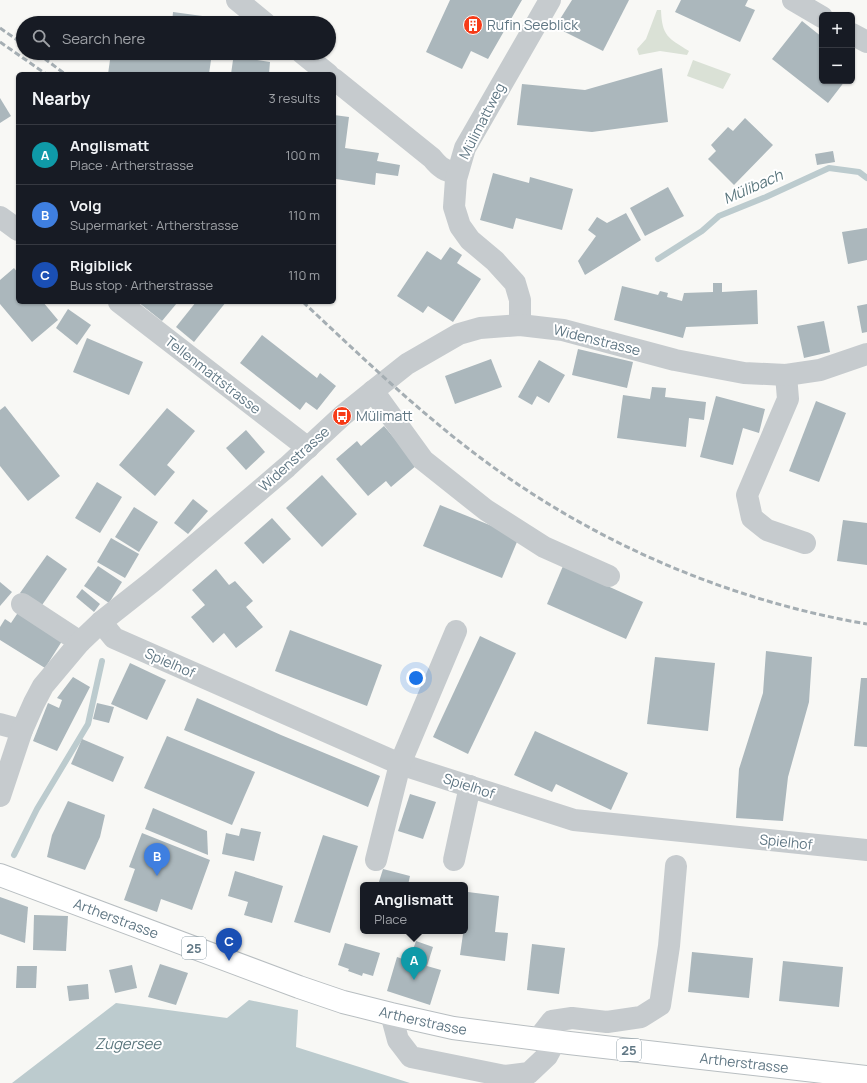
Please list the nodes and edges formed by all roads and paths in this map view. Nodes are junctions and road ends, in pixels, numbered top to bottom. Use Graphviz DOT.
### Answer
graph roads {
  1 [pos="237,0"];
  2 [pos="550,0"];
  3 [pos="794,0"];
  4 [pos="819,15"];
  5 [pos="256,16"];
  6 [pos="855,36"];
  7 [pos="867,42"];
  8 [pos="311,60"];
  9 [pos="326,72"];
  10 [pos="336,81"];
  11 [pos="457,173"];
  12 [pos="0,217"];
  13 [pos="16,229"];
  14 [pos="122,304"];
  15 [pos="520,325"];
  16 [pos="867,354"];
  17 [pos="786,375"];
  18 [pos="373,391"];
  19 [pos="308,448"];
  20 [pos="805,542"];
  21 [pos="609,576"];
  22 [pos="22,604"];
  23 [pos="101,622"];
  24 [pos="456,631"];
  25 [pos="80,642"];
  26 [pos="0,724"];
  27 [pos="22,730"];
  28 [pos="400,764"];
  29 [pos="470,786"];
  30 [pos="0,796"];
  31 [pos="867,850"];
  32 [pos="376,860"];
  33 [pos="454,860"];
  34 [pos="676,866"];
  35 [pos="0,875"];
  36 [pos="391,1014"];
  37 [pos="546,1040"];
  38 [pos="867,1077"];
  1 -- 5 [label="street"];
  2 -- 11 [label="street, Mülimattweg"];
  3 -- 4 [label="street"];
  6 -- 7 [label="street"];
  8 -- 9 [label="street"];
  10 -- 11 [label="street"];
  11 -- 15 [label="street, Mülimattweg"];
  12 -- 13 [label="street"];
  14 -- 19 [label="street, Tellenmattstrasse"];
  15 -- 17 [label="street, Widenstrasse"];
  15 -- 18 [label="street, Widenstrasse"];
  16 -- 17 [label="street, Widenstrasse"];
  17 -- 20 [label="street"];
  18 -- 19 [label="street, Widenstrasse"];
  18 -- 21 [label="street"];
  19 -- 23 [label="street, Widenstrasse"];
  22 -- 25 [label="street"];
  23 -- 25 [label="street, Widenstrasse"];
  23 -- 28 [label="street, Spielhof"];
  24 -- 28 [label="street"];
  25 -- 27 [label="street, Widenstrasse"];
  26 -- 27 [label="street"];
  27 -- 30 [label="street, Widenstrasse"];
  28 -- 29 [label="street, Spielhof"];
  28 -- 32 [label="street"];
  29 -- 31 [label="street, Spielhof"];
  29 -- 33 [label="street"];
  34 -- 37 [label="street"];
  35 -- 36 [label="main road, Artherstrasse / 25"];
  36 -- 37 [label="main road, Artherstrasse / 25"];
  36 -- 37 [label="street"];
  37 -- 38 [label="main road, Artherstrasse / 25"];
}
